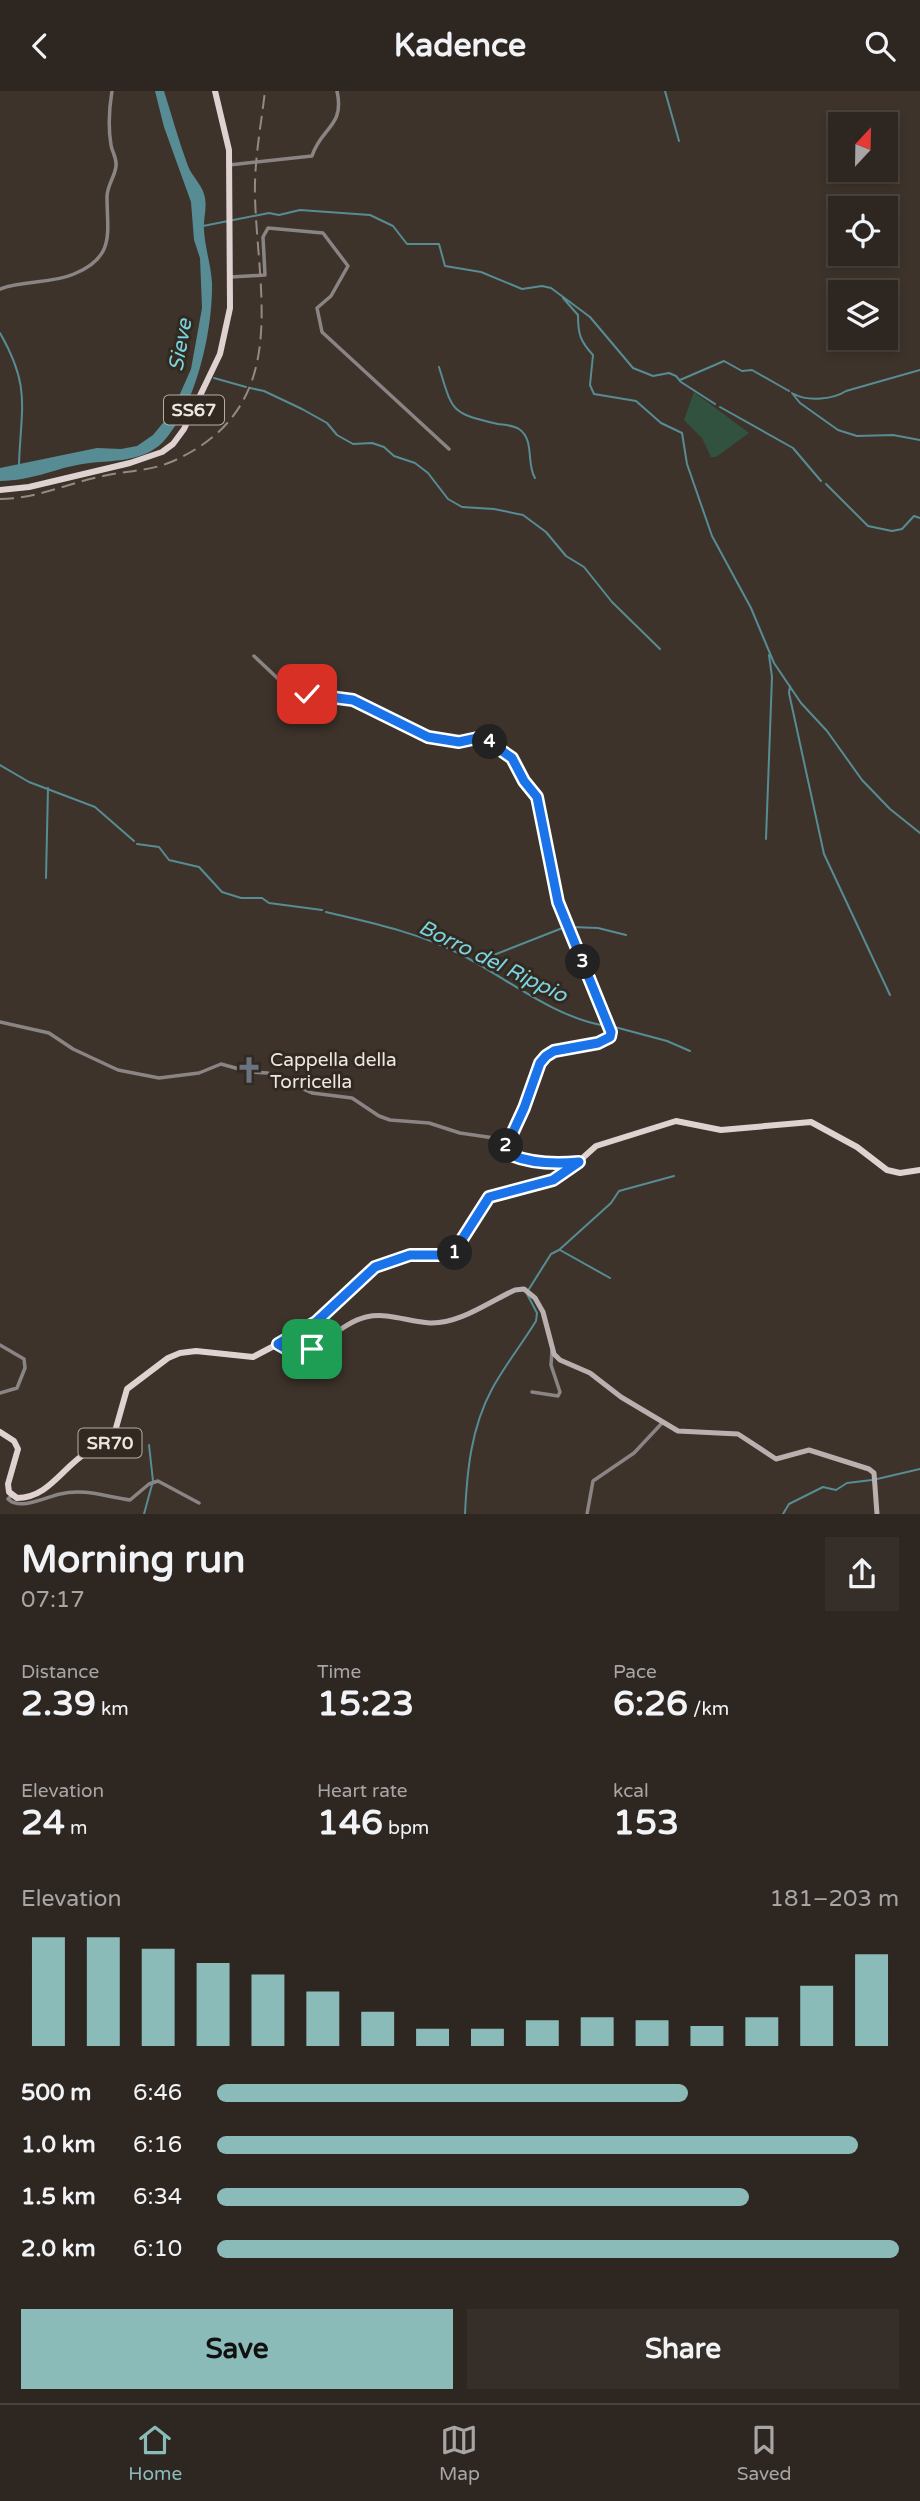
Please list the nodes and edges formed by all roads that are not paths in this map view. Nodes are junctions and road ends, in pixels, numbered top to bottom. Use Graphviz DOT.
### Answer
graph roads {
  1 [pos="112,91"];
  2 [pos="215,91"];
  3 [pos="337,91"];
  4 [pos="229,165"];
  5 [pos="231,277"];
  6 [pos="0,289"];
  7 [pos="449,449"];
  8 [pos="0,489"];
  9 [pos="254,656"];
  10 [pos="0,1021"];
  11 [pos="508,1140"];
  12 [pos="579,1162"];
  13 [pos="920,1170"];
  14 [pos="278,1344"];
  15 [pos="0,1345"];
  16 [pos="552,1347"];
  17 [pos="0,1392"];
  18 [pos="532,1392"];
  19 [pos="663,1422"];
  20 [pos="0,1432"];
  21 [pos="11,1496"];
  22 [pos="199,1503"];
  23 [pos="587,1514"];
  24 [pos="877,1514"];
  1 -- 6 [label="street"];
  2 -- 4 [label="main road, SS67"];
  3 -- 4 [label="street"];
  4 -- 5 [label="main road, SS67"];
  5 -- 7 [label="street"];
  5 -- 8 [label="main road, SS67"];
  9 -- 11 [label="street"];
  10 -- 11 [label="street"];
  11 -- 12 [label="street"];
  12 -- 13 [label="main road, SR70"];
  12 -- 14 [label="main road, SR70"];
  14 -- 16 [label="main road"];
  14 -- 21 [label="main road, SR70"];
  15 -- 17 [label="street"];
  16 -- 18 [label="street"];
  16 -- 19 [label="main road"];
  19 -- 23 [label="street"];
  19 -- 24 [label="main road"];
  20 -- 21 [label="main road"];
  21 -- 22 [label="street"];
}
